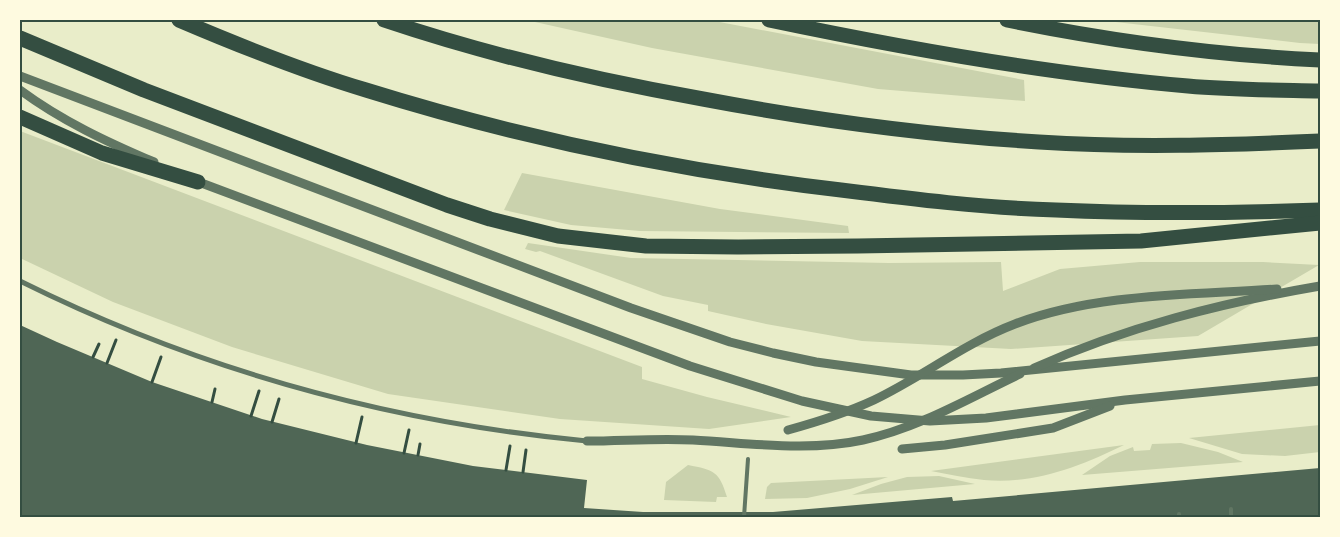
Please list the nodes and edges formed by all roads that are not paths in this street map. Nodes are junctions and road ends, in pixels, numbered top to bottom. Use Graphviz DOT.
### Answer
graph roads {
  1 [pos="179,20"];
  2 [pos="384,20"];
  3 [pos="769,20"];
  4 [pos="1007,20"];
  5 [pos="20,38"];
  6 [pos="1320,60"];
  7 [pos="20,76"];
  8 [pos="20,90"];
  9 [pos="1320,91"];
  10 [pos="20,118"];
  11 [pos="1320,141"];
  12 [pos="198,182"];
  13 [pos="1320,210"];
  14 [pos="1320,223"];
  15 [pos="20,281"];
  16 [pos="1320,286"];
  17 [pos="1320,341"];
  18 [pos="1320,381"];
  19 [pos="1125,400"];
  20 [pos="788,430"];
  21 [pos="587,441"];
  22 [pos="902,450"];
  23 [pos="748,459"];
  24 [pos="1231,509"];
  25 [pos="744,517"];
  26 [pos="1231,517"];
  1 -- 13 [label="highway"];
  2 -- 11 [label="highway"];
  3 -- 9 [label="highway"];
  4 -- 6 [label="highway"];
  5 -- 14 [label="highway"];
  7 -- 17 [label="street"];
  8 -- 12 [label="street"];
  10 -- 12 [label="highway"];
  12 -- 19 [label="street"];
  15 -- 21 [label="street"];
  16 -- 20 [label="street"];
  16 -- 21 [label="street"];
  18 -- 19 [label="street"];
  19 -- 22 [label="street"];
  23 -- 25 [label="lane"];
  24 -- 26 [label="lane"];
}
